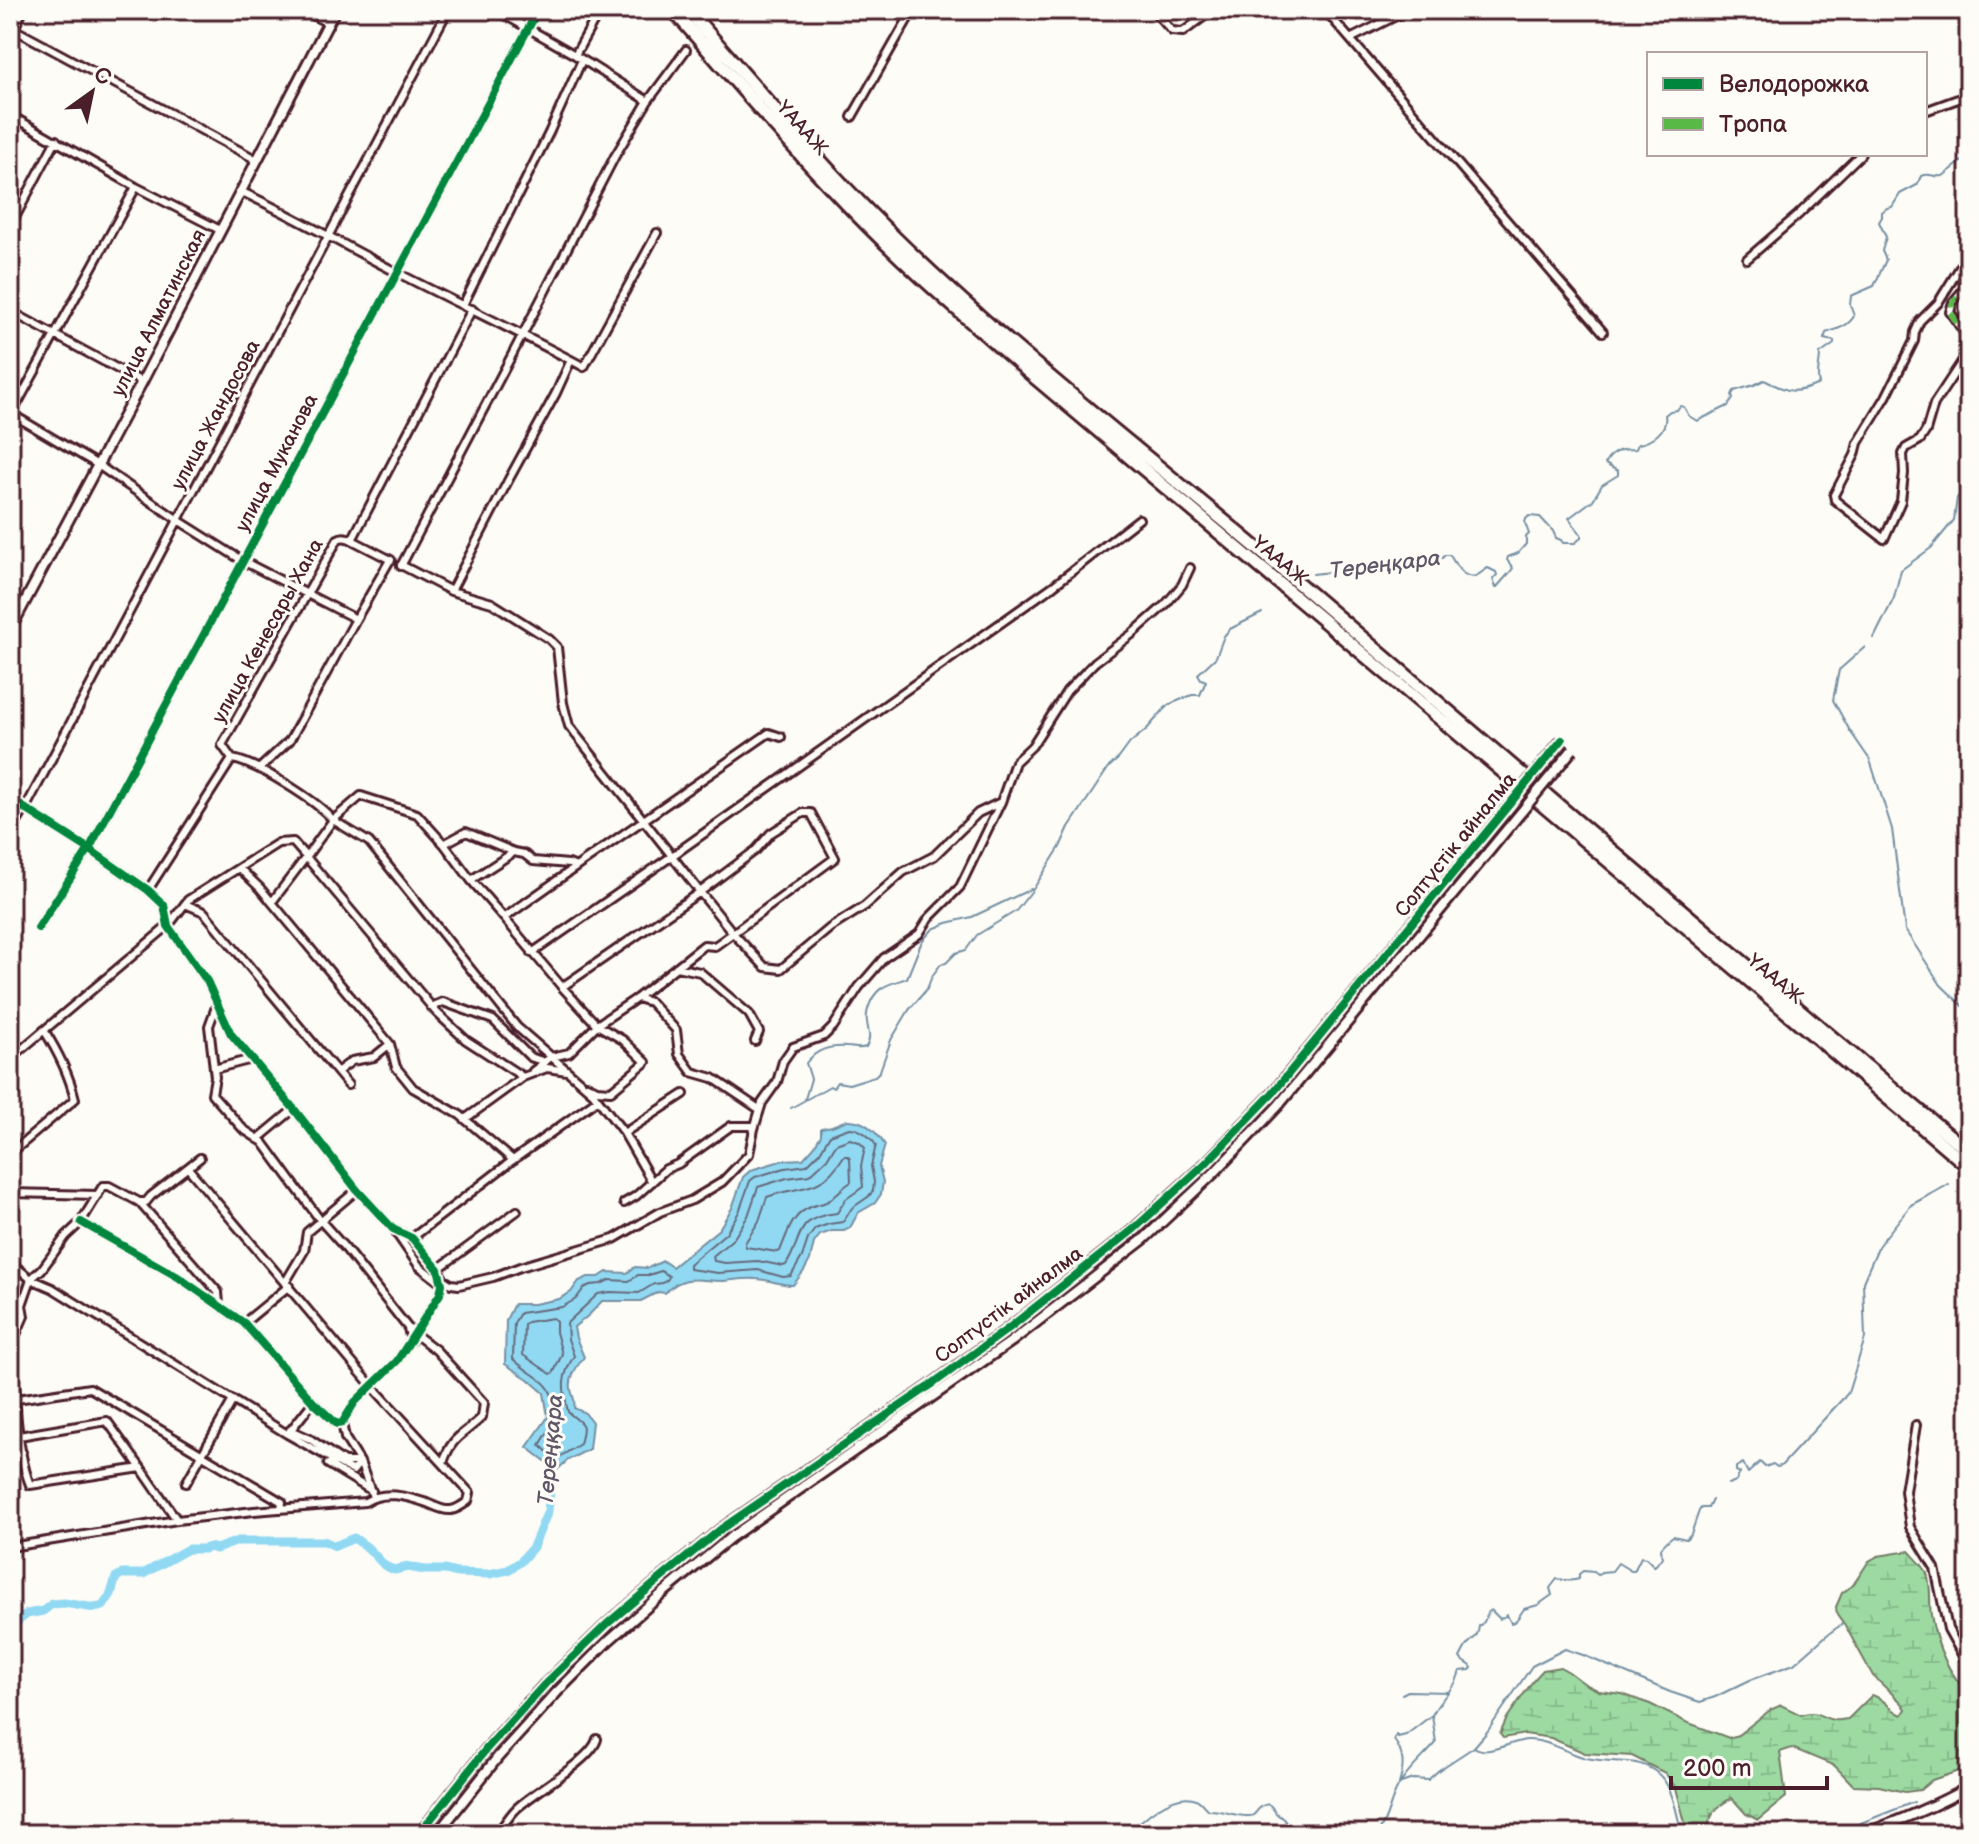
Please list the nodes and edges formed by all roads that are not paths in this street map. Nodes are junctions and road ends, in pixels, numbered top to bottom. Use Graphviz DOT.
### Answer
graph roads {
  1 [pos="23,10"];
  2 [pos="302,10"];
  3 [pos="335,10"];
  4 [pos="448,10"];
  5 [pos="496,10"];
  6 [pos="538,10"];
  7 [pos="600,10"];
  8 [pos="673,10"];
  9 [pos="688,10"];
  10 [pos="913,10"];
  11 [pos="1153,10"];
  12 [pos="1213,10"];
  13 [pos="1325,10"];
  14 [pos="1408,10"];
  15 [pos="328,23"];
  16 [pos="12,28"];
  17 [pos="529,28"];
  18 [pos="1350,39"];
  19 [pos="686,50"];
  20 [pos="578,58"];
  21 [pos="1969,95"];
  22 [pos="648,101"];
  23 [pos="1927,110"];
  24 [pos="10,115"];
  25 [pos="852,117"];
  26 [pos="56,140"];
  27 [pos="1859,156"];
  28 [pos="257,160"];
  29 [pos="136,187"];
  30 [pos="240,191"];
  31 [pos="10,227"];
  32 [pos="220,230"];
  33 [pos="657,233"];
  34 [pos="329,235"];
  35 [pos="1969,253"];
  36 [pos="1747,259"];
  37 [pos="397,272"];
  38 [pos="1969,283"];
  39 [pos="463,305"];
  40 [pos="472,309"];
  41 [pos="10,311"];
  42 [pos="1603,332"];
  43 [pos="523,334"];
  44 [pos="55,335"];
  45 [pos="1969,349"];
  46 [pos="571,360"];
  47 [pos="142,382"];
  48 [pos="11,415"];
  49 [pos="98,465"];
  50 [pos="1139,519"];
  51 [pos="178,520"];
  52 [pos="352,540"];
  53 [pos="390,560"];
  54 [pos="243,561"];
  55 [pos="401,566"];
  56 [pos="1190,568"];
  57 [pos="451,591"];
  58 [pos="308,594"];
  59 [pos="1304,597"];
  60 [pos="10,600"];
  61 [pos="22,608"];
  62 [pos="356,619"];
  63 [pos="10,630"];
  64 [pos="781,737"];
  65 [pos="1562,740"];
  66 [pos="1573,749"];
  67 [pos="232,759"];
  68 [pos="259,769"];
  69 [pos="10,799"];
  70 [pos="1001,802"];
  71 [pos="25,809"];
  72 [pos="333,820"];
  73 [pos="644,820"];
  74 [pos="10,834"];
  75 [pos="444,844"];
  76 [pos="89,849"];
  77 [pos="514,852"];
  78 [pos="1470,854"];
  79 [pos="672,856"];
  80 [pos="306,857"];
  81 [pos="1480,862"];
  82 [pos="576,867"];
  83 [pos="239,868"];
  84 [pos="471,880"];
  85 [pos="148,890"];
  86 [pos="700,892"];
  87 [pos="272,902"];
  88 [pos="185,904"];
  89 [pos="504,918"];
  90 [pos="168,926"];
  91 [pos="38,928"];
  92 [pos="733,933"];
  93 [pos="532,953"];
  94 [pos="676,967"];
  95 [pos="562,987"];
  96 [pos="637,998"];
  97 [pos="217,1004"];
  98 [pos="431,1007"];
  99 [pos="597,1025"];
  100 [pos="44,1030"];
  101 [pos="755,1041"];
  102 [pos="390,1044"];
  103 [pos="10,1059"];
  104 [pos="252,1059"];
  105 [pos="548,1059"];
  106 [pos="214,1069"];
  107 [pos="567,1071"];
  108 [pos="337,1072"];
  109 [pos="523,1077"];
  110 [pos="581,1082"];
  111 [pos="348,1085"];
  112 [pos="684,1094"];
  113 [pos="597,1100"];
  114 [pos="294,1109"];
  115 [pos="759,1109"];
  116 [pos="465,1119"];
  117 [pos="754,1129"];
  118 [pos="624,1133"];
  119 [pos="258,1139"];
  120 [pos="1964,1153"];
  121 [pos="10,1154"];
  122 [pos="200,1158"];
  123 [pos="513,1160"];
  124 [pos="1969,1167"];
  125 [pos="188,1168"];
  126 [pos="652,1182"];
  127 [pos="357,1190"];
  128 [pos="10,1193"];
  129 [pos="98,1195"];
  130 [pos="139,1202"];
  131 [pos="624,1203"];
  132 [pos="517,1211"];
  133 [pos="320,1220"];
  134 [pos="81,1222"];
  135 [pos="393,1229"];
  136 [pos="412,1238"];
  137 [pos="12,1267"];
  138 [pos="438,1269"];
  139 [pos="31,1279"];
  140 [pos="442,1284"];
  141 [pos="287,1285"];
  142 [pos="219,1304"];
  143 [pos="244,1323"];
  144 [pos="415,1334"];
  145 [pos="411,1341"];
  146 [pos="10,1372"];
  147 [pos="371,1385"];
  148 [pos="17,1399"];
  149 [pos="233,1400"];
  150 [pos="313,1402"];
  151 [pos="342,1423"];
  152 [pos="1916,1425"];
  153 [pos="289,1432"];
  154 [pos="19,1436"];
  155 [pos="22,1452"];
  156 [pos="203,1454"];
  157 [pos="10,1461"];
  158 [pos="340,1462"];
  159 [pos="360,1462"];
  160 [pos="443,1463"];
  161 [pos="141,1468"];
  162 [pos="186,1483"];
  163 [pos="373,1494"];
  164 [pos="281,1509"];
  165 [pos="177,1520"];
  166 [pos="10,1547"];
  167 [pos="1969,1667"];
  168 [pos="597,1739"];
  169 [pos="1969,1787"];
  170 [pos="1886,1830"];
  171 [pos="419,1834"];
  172 [pos="437,1834"];
  173 [pos="497,1834"];
  174 [pos="1864,1834"];
  1 -- 16 [label="street"];
  2 -- 15 [label="street"];
  3 -- 15 [label="street, улица Алматинская"];
  4 -- 34 [label="street, улица Жандосова"];
  5 -- 17 [label="street"];
  6 -- 17 [label="street, улица Муканова"];
  7 -- 20 [label="street"];
  8 -- 59 [label="highway, ҮАААЖ"];
  9 -- 59 [label="highway, ҮАААЖ"];
  10 -- 25 [label="street"];
  11 -- 12 [label="street"];
  13 -- 18 [label="street"];
  14 -- 18 [label="street"];
  15 -- 28 [label="street, улица Алматинская"];
  16 -- 28 [label="street"];
  17 -- 20 [label="street"];
  17 -- 37 [label="street, улица Муканова"];
  18 -- 42 [label="street"];
  19 -- 22 [label="street"];
  20 -- 22 [label="street"];
  20 -- 39 [label="street"];
  21 -- 23 [label="street"];
  22 -- 43 [label="street"];
  24 -- 26 [label="street"];
  26 -- 29 [label="street"];
  26 -- 31 [label="street"];
  27 -- 36 [label="street"];
  28 -- 30 [label="street, улица Алматинская"];
  29 -- 32 [label="street"];
  29 -- 44 [label="street"];
  30 -- 32 [label="street, улица Алматинская"];
  30 -- 34 [label="street"];
  32 -- 47 [label="street, улица Алматинская"];
  33 -- 46 [label="street"];
  34 -- 37 [label="street"];
  34 -- 51 [label="street, улица Жандосова"];
  35 -- 45 [label="street"];
  37 -- 39 [label="street"];
  37 -- 54 [label="street, улица Муканова"];
  38 -- 45 [label="street"];
  39 -- 40 [label="street"];
  40 -- 43 [label="street"];
  40 -- 52 [label="street, улица Кенесары Хана"];
  41 -- 44 [label="street"];
  43 -- 46 [label="street"];
  43 -- 55 [label="street"];
  44 -- 47 [label="street"];
  44 -- 48 [label="street"];
  46 -- 57 [label="street"];
  47 -- 49 [label="street, улица Алматинская"];
  48 -- 49 [label="street"];
  49 -- 51 [label="street"];
  49 -- 61 [label="street, улица Алматинская"];
  50 -- 79 [label="street"];
  51 -- 54 [label="street"];
  51 -- 71 [label="street, улица Жандосова"];
  52 -- 53 [label="street"];
  52 -- 58 [label="street, улица Кенесары Хана"];
  53 -- 55 [label="street"];
  53 -- 62 [label="street"];
  54 -- 58 [label="street"];
  54 -- 76 [label="street, улица Муканова"];
  55 -- 57 [label="street"];
  56 -- 70 [label="street"];
  57 -- 73 [label="street"];
  58 -- 62 [label="street"];
  58 -- 67 [label="street, улица Кенесары Хана"];
  59 -- 120 [label="highway, ҮАААЖ"];
  60 -- 61 [label="street"];
  61 -- 63 [label="street, улица Алматинская"];
  62 -- 68 [label="street"];
  64 -- 73 [label="street"];
  65 -- 78 [label="street, Солтүстік айналма, bridge"];
  66 -- 81 [label="street, Солтүстік айналма, bridge"];
  67 -- 68 [label="street"];
  67 -- 85 [label="street"];
  68 -- 72 [label="street"];
  69 -- 71 [label="street"];
  70 -- 92 [label="street"];
  70 -- 115 [label="street"];
  71 -- 74 [label="street, улица Жандосова"];
  71 -- 76 [label="street"];
  72 -- 75 [label="street"];
  72 -- 80 [label="street"];
  72 -- 105 [label="street"];
  73 -- 79 [label="street"];
  73 -- 82 [label="street"];
  75 -- 77 [label="street"];
  75 -- 84 [label="street"];
  76 -- 85 [label="street"];
  76 -- 91 [label="street, улица Муканова"];
  77 -- 82 [label="street"];
  77 -- 84 [label="street"];
  78 -- 81 [label="street"];
  78 -- 171 [label="street, Солтүстік айналма"];
  79 -- 86 [label="street"];
  79 -- 93 [label="street"];
  80 -- 83 [label="street"];
  80 -- 87 [label="street"];
  80 -- 98 [label="street"];
  81 -- 172 [label="street, Солтүстік айналма"];
  82 -- 89 [label="street"];
  83 -- 87 [label="street"];
  83 -- 88 [label="street"];
  84 -- 89 [label="street"];
  85 -- 90 [label="street"];
  86 -- 92 [label="street"];
  86 -- 92 [label="street"];
  86 -- 95 [label="street"];
  87 -- 102 [label="street"];
  88 -- 90 [label="street"];
  88 -- 108 [label="street"];
  89 -- 93 [label="street"];
  90 -- 97 [label="street"];
  90 -- 100 [label="street"];
  92 -- 94 [label="street"];
  93 -- 95 [label="street"];
  94 -- 96 [label="street"];
  94 -- 101 [label="street"];
  95 -- 99 [label="street"];
  96 -- 99 [label="street"];
  96 -- 115 [label="street"];
  97 -- 104 [label="street"];
  97 -- 106 [label="street"];
  98 -- 105 [label="street"];
  98 -- 109 [label="street"];
  99 -- 105 [label="street"];
  99 -- 110 [label="street"];
  100 -- 103 [label="street"];
  100 -- 121 [label="street"];
  102 -- 108 [label="street"];
  102 -- 116 [label="street"];
  104 -- 106 [label="street"];
  104 -- 114 [label="street"];
  105 -- 107 [label="street"];
  105 -- 109 [label="street"];
  106 -- 119 [label="street"];
  107 -- 109 [label="street"];
  107 -- 110 [label="street"];
  108 -- 111 [label="street"];
  109 -- 116 [label="street"];
  110 -- 113 [label="street"];
  112 -- 118 [label="street"];
  113 -- 118 [label="street"];
  113 -- 123 [label="street"];
  114 -- 119 [label="street"];
  114 -- 127 [label="street"];
  115 -- 117 [label="street"];
  116 -- 123 [label="street"];
  117 -- 126 [label="street"];
  117 -- 138 [label="street"];
  118 -- 126 [label="street"];
  119 -- 133 [label="street"];
  120 -- 124 [label="highway, ҮАААЖ"];
  122 -- 125 [label="street"];
  123 -- 136 [label="street"];
  125 -- 130 [label="street"];
  125 -- 141 [label="street"];
  126 -- 131 [label="street"];
  127 -- 133 [label="street"];
  127 -- 135 [label="street"];
  128 -- 129 [label="street"];
  129 -- 130 [label="street"];
  129 -- 134 [label="street"];
  130 -- 142 [label="street"];
  132 -- 138 [label="street"];
  133 -- 141 [label="street"];
  133 -- 145 [label="street"];
  134 -- 139 [label="street"];
  134 -- 142 [label="street"];
  135 -- 136 [label="street"];
  135 -- 140 [label="street"];
  136 -- 138 [label="street"];
  137 -- 139 [label="street"];
  138 -- 140 [label="street"];
  139 -- 146 [label="street"];
  139 -- 149 [label="street"];
  140 -- 144 [label="street"];
  141 -- 143 [label="street"];
  141 -- 147 [label="street"];
  142 -- 143 [label="street"];
  143 -- 150 [label="street"];
  144 -- 145 [label="street"];
  144 -- 160 [label="street"];
  145 -- 147 [label="street"];
  146 -- 148 [label="street"];
  147 -- 151 [label="street"];
  147 -- 160 [label="street"];
  148 -- 154 [label="street"];
  148 -- 156 [label="street"];
  149 -- 153 [label="street"];
  149 -- 156 [label="street"];
  150 -- 151 [label="street"];
  150 -- 153 [label="street"];
  151 -- 159 [label="street"];
  152 -- 167 [label="street"];
  153 -- 158 [label="street"];
  154 -- 155 [label="street"];
  154 -- 161 [label="street"];
  155 -- 157 [label="street"];
  155 -- 161 [label="street"];
  156 -- 162 [label="street"];
  156 -- 164 [label="street"];
  158 -- 159 [label="street"];
  158 -- 163 [label="street"];
  159 -- 163 [label="street"];
  160 -- 163 [label="street"];
  161 -- 165 [label="street"];
  163 -- 164 [label="street"];
  164 -- 165 [label="street"];
  165 -- 166 [label="street"];
  168 -- 173 [label="street"];
  169 -- 170 [label="street"];
  170 -- 174 [label="street"];
}
